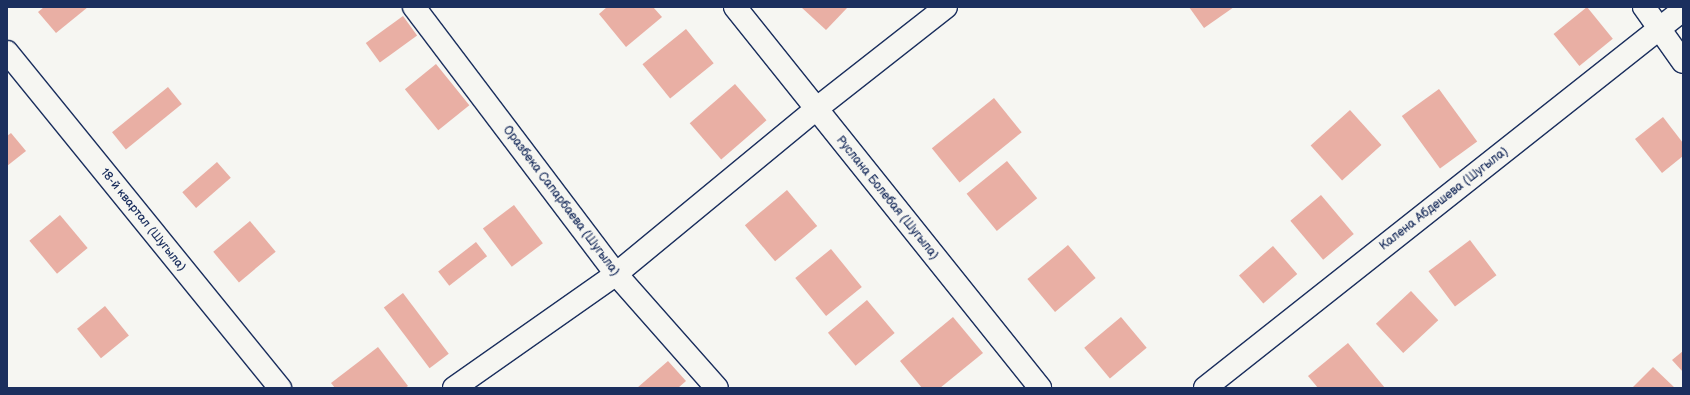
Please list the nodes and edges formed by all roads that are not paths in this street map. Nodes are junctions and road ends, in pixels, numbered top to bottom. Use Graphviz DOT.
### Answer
graph roads {
  1 [pos="414,7"];
  2 [pos="735,7"];
  3 [pos="946,7"];
  4 [pos="1644,7"];
  5 [pos="1683,10"];
  6 [pos="1660,28"];
  7 [pos="7,52"];
  8 [pos="1683,62"];
  9 [pos="816,109"];
  10 [pos="616,274"];
  11 [pos="280,388"];
  12 [pos="454,388"];
  13 [pos="717,388"];
  14 [pos="1040,388"];
  15 [pos="1205,388"];
  1 -- 10 [label="street, Оразбека Сапарбаева (Шугыла)"];
  2 -- 9 [label="street, Руслана Болебая (Шугыла)"];
  3 -- 9 [label="street"];
  4 -- 6 [label="street"];
  5 -- 6 [label="street, Калена Абдешева (Шугыла)"];
  6 -- 8 [label="street"];
  6 -- 15 [label="street, Калена Абдешева (Шугыла)"];
  7 -- 11 [label="street, 18-й квартал (Шугыла)"];
  9 -- 10 [label="street"];
  9 -- 14 [label="street, Руслана Болебая (Шугыла)"];
  10 -- 12 [label="street"];
  10 -- 13 [label="street, Оразбека Сапарбаева (Шугыла)"];
}
